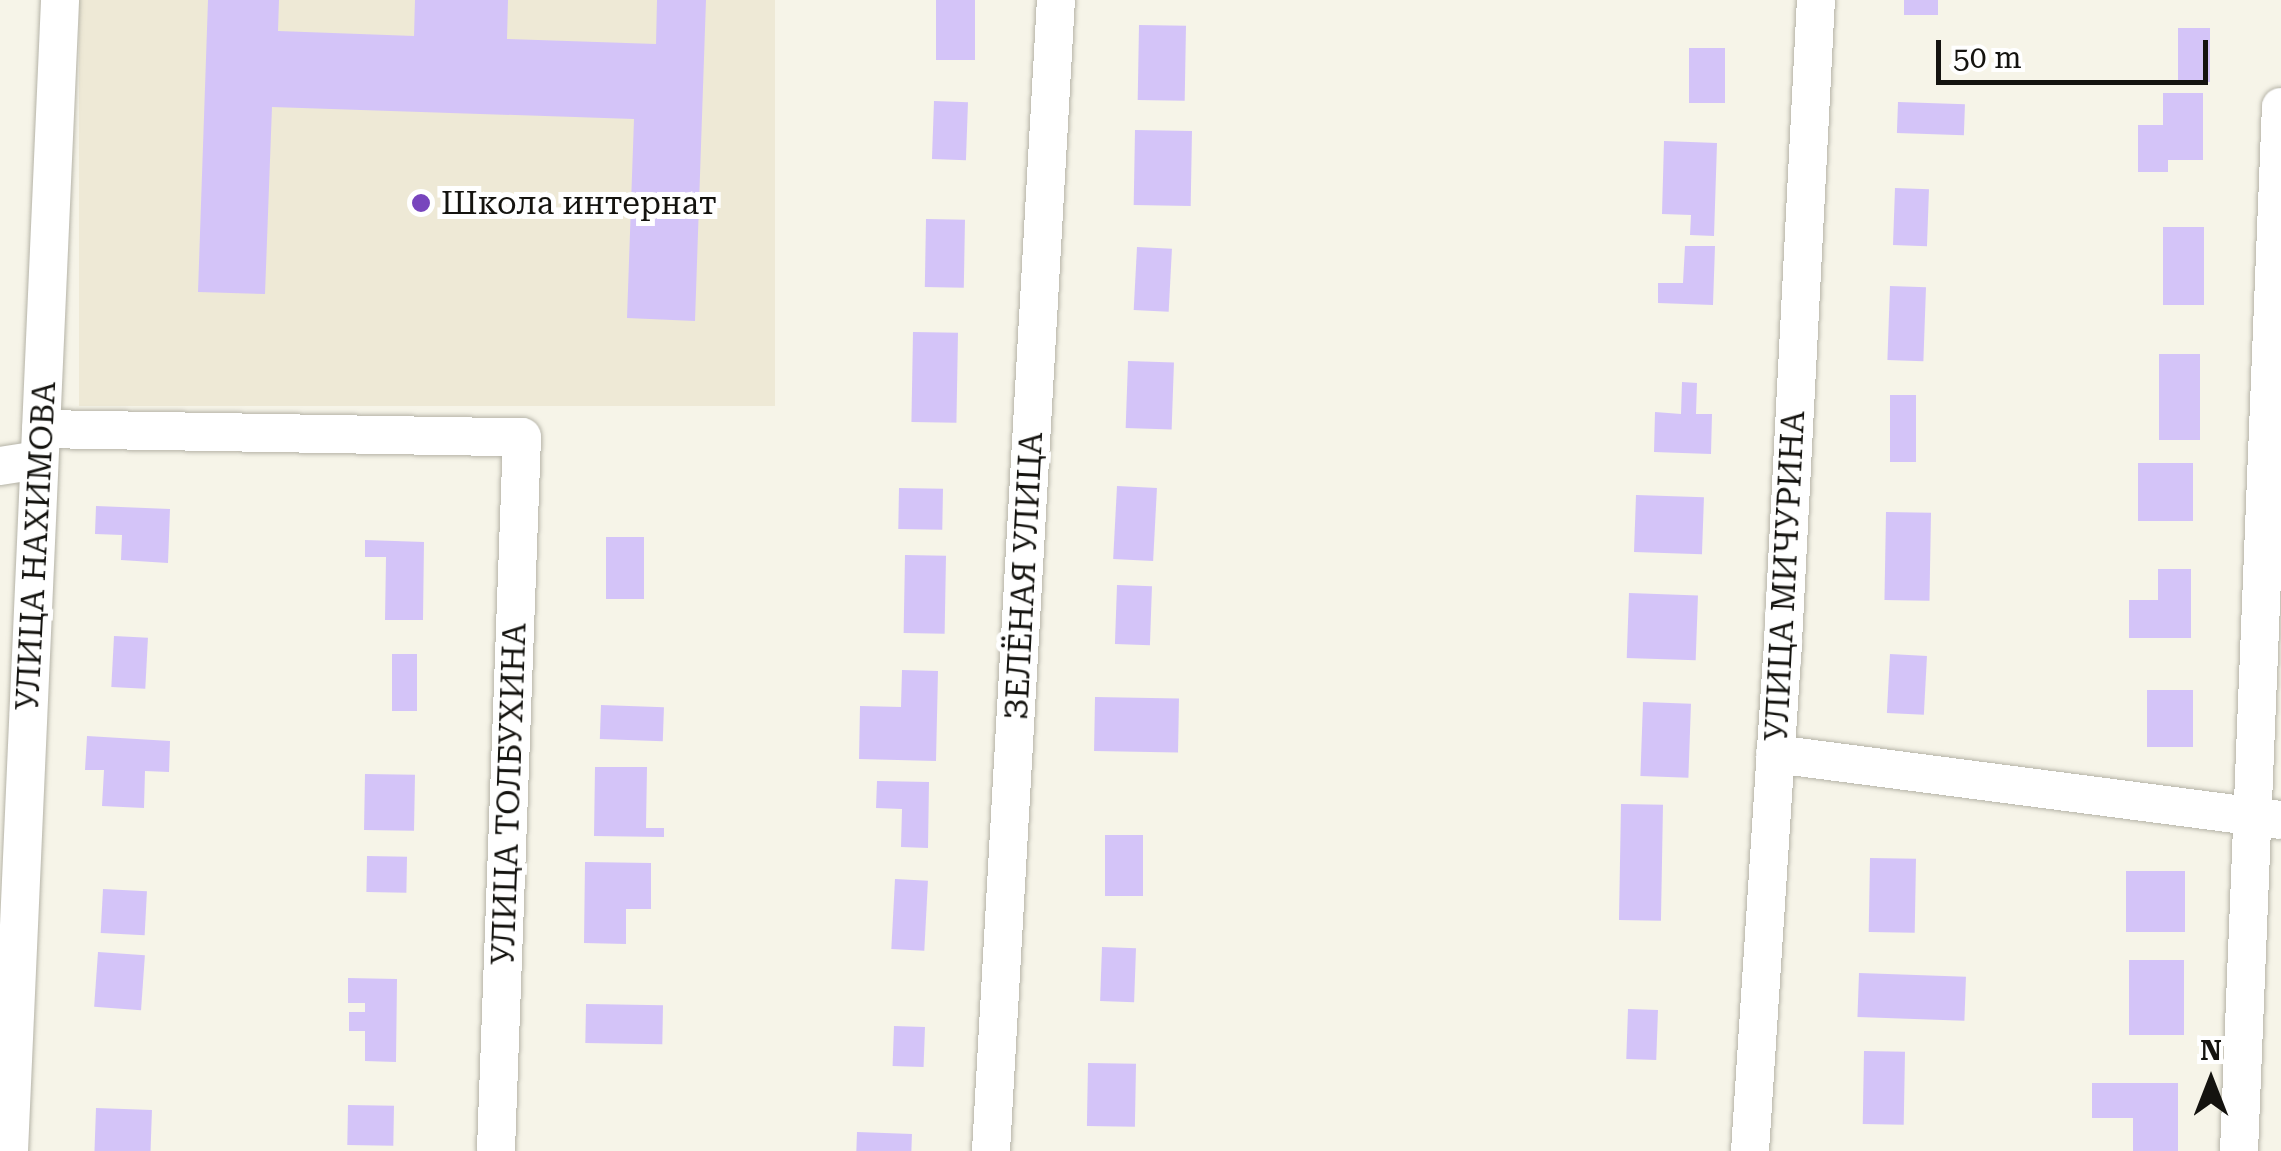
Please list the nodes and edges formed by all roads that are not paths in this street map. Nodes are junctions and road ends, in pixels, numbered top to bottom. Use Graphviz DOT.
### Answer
graph roads {
  1 [pos="60,0"];
  2 [pos="1056,0"];
  3 [pos="1816,0"];
  4 [pos="2281,106"];
  5 [pos="40,444"];
  6 [pos="0,466"];
  7 [pos="1774,754"];
  8 [pos="2266,818"];
  9 [pos="9,1151"];
  10 [pos="496,1151"];
  11 [pos="991,1151"];
  12 [pos="1750,1151"];
  13 [pos="2239,1151"];
  1 -- 5 [label="street, УЛИЦА НАХИМОВА"];
  2 -- 11 [label="street, ЗЕЛЁНАЯ УЛИЦА"];
  3 -- 7 [label="street, УЛИЦА МИЧУРИНА"];
  4 -- 8 [label="street"];
  5 -- 6 [label="street"];
  5 -- 9 [label="street, УЛИЦА НАХИМОВА"];
  5 -- 10 [label="street, УЛИЦА ТОЛБУХИНА"];
  7 -- 8 [label="street"];
  7 -- 12 [label="street, УЛИЦА МИЧУРИНА"];
  8 -- 13 [label="street"];
}
